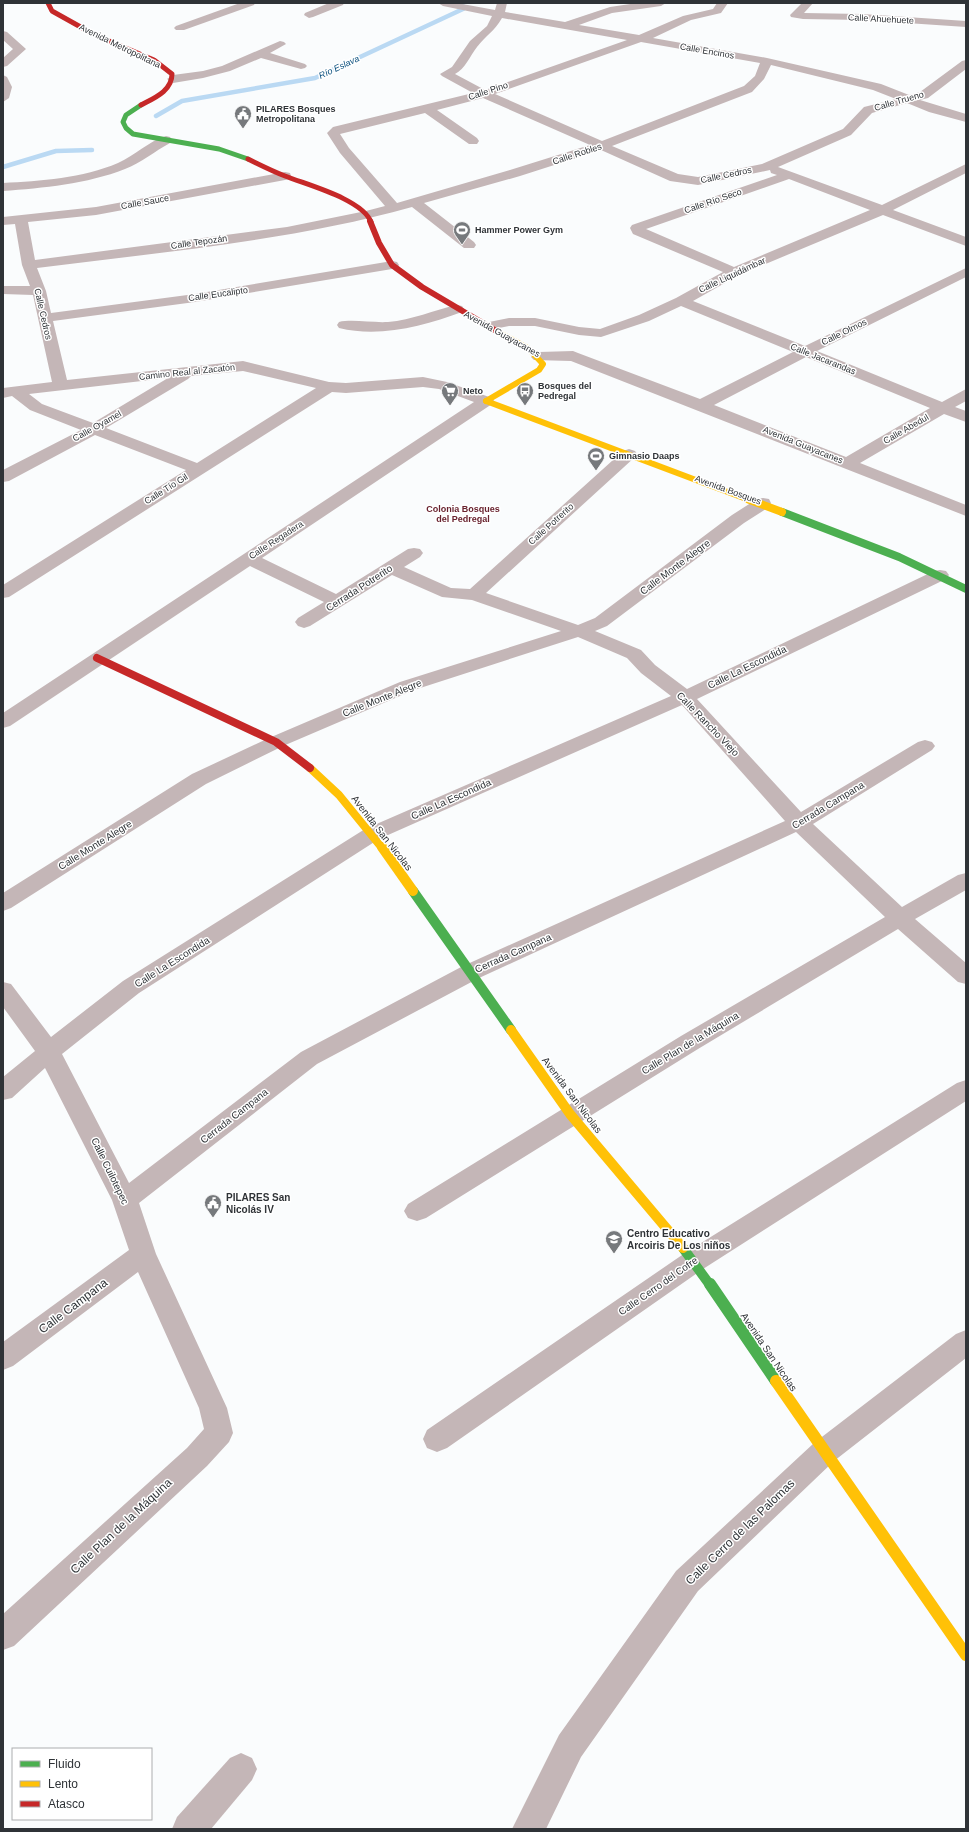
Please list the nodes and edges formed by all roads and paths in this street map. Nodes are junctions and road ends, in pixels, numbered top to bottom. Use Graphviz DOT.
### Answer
graph roads {
  1 [pos="48,3"];
  2 [pos="250,3"];
  3 [pos="339,3"];
  4 [pos="443,3"];
  5 [pos="654,3"];
  6 [pos="722,3"];
  7 [pos="808,3"];
  8 [pos="501,8"];
  9 [pos="310,15"];
  10 [pos="966,24"];
  11 [pos="565,26"];
  12 [pos="180,28"];
  13 [pos="3,34"];
  14 [pos="640,39"];
  15 [pos="280,44"];
  16 [pos="260,54"];
  17 [pos="767,61"];
  18 [pos="966,63"];
  19 [pos="3,64"];
  20 [pos="301,66"];
  21 [pos="3,79"];
  22 [pos="173,79"];
  23 [pos="484,94"];
  24 [pos="3,98"];
  25 [pos="909,99"];
  26 [pos="427,109"];
  27 [pos="966,118"];
  28 [pos="166,140"];
  29 [pos="473,141"];
  30 [pos="603,145"];
  31 [pos="766,166"];
  32 [pos="966,168"];
  33 [pos="789,175"];
  34 [pos="285,176"];
  35 [pos="3,187"];
  36 [pos="414,202"];
  37 [pos="394,208"];
  38 [pos="883,210"];
  39 [pos="368,215"];
  40 [pos="21,220"];
  41 [pos="3,221"];
  42 [pos="966,242"];
  43 [pos="469,245"];
  44 [pos="29,265"];
  45 [pos="392,265"];
  46 [pos="734,272"];
  47 [pos="966,272"];
  48 [pos="3,290"];
  49 [pos="39,291"];
  50 [pos="681,301"];
  51 [pos="457,309"];
  52 [pos="44,318"];
  53 [pos="344,325"];
  54 [pos="488,326"];
  55 [pos="804,352"];
  56 [pos="539,357"];
  57 [pos="190,372"];
  58 [pos="60,385"];
  59 [pos="329,387"];
  60 [pos="9,392"];
  61 [pos="966,394"];
  62 [pos="486,401"];
  63 [pos="701,405"];
  64 [pos="943,408"];
  65 [pos="966,417"];
  66 [pos="94,429"];
  67 [pos="629,454"];
  68 [pos="847,463"];
  69 [pos="198,469"];
  70 [pos="3,477"];
  71 [pos="763,503"];
  72 [pos="966,511"];
  73 [pos="414,553"];
  74 [pos="248,558"];
  75 [pos="391,568"];
  76 [pos="940,575"];
  77 [pos="966,588"];
  78 [pos="3,593"];
  79 [pos="474,595"];
  80 [pos="338,602"];
  81 [pos="304,622"];
  82 [pos="579,632"];
  83 [pos="97,658"];
  84 [pos="685,697"];
  85 [pos="3,722"];
  86 [pos="276,742"];
  87 [pos="925,746"];
  88 [pos="800,823"];
  89 [pos="372,834"];
  90 [pos="966,880"];
  91 [pos="3,903"];
  92 [pos="900,918"];
  93 [pos="471,972"];
  94 [pos="966,976"];
  95 [pos="3,990"];
  96 [pos="49,1052"];
  97 [pos="966,1089"];
  98 [pos="3,1091"];
  99 [pos="570,1114"];
  100 [pos="125,1200"];
  101 [pos="418,1211"];
  102 [pos="143,1254"];
  103 [pos="694,1261"];
  104 [pos="966,1342"];
  105 [pos="3,1358"];
  106 [pos="213,1408"];
  107 [pos="437,1439"];
  108 [pos="824,1452"];
  109 [pos="3,1635"];
  110 [pos="966,1656"];
  111 [pos="241,1769"];
  112 [pos="189,1829"];
  113 [pos="529,1829"];
  1 -- 22 [label="street, Avenida Metropolitana"];
  2 -- 12 [label="street"];
  3 -- 9 [label="street"];
  4 -- 8 [label="street, Calle Encinos"];
  5 -- 11 [label="street"];
  6 -- 14 [label="street, Calle Pino"];
  7 -- 10 [label="street, Calle Ahuehuete"];
  8 -- 11 [label="street, Calle Encinos"];
  8 -- 23 [label="street, Calle Cedros"];
  11 -- 14 [label="street, Calle Encinos"];
  13 -- 19 [label="street"];
  14 -- 17 [label="street, Calle Encinos"];
  14 -- 23 [label="street, Calle Pino"];
  15 -- 16 [label="street"];
  16 -- 20 [label="street"];
  16 -- 22 [label="street"];
  17 -- 25 [label="street, Calle Encinos"];
  17 -- 30 [label="street, Calle Robles"];
  18 -- 25 [label="street, Calle Trueno"];
  21 -- 24 [label="street"];
  22 -- 28 [label="street"];
  23 -- 26 [label="street, Calle Pino"];
  23 -- 30 [label="street, Calle Cedros"];
  25 -- 27 [label="street, Calle Encinos"];
  25 -- 31 [label="street, Calle Trueno"];
  26 -- 29 [label="street"];
  26 -- 37 [label="street, Calle Pino"];
  28 -- 34 [label="street"];
  28 -- 35 [label="street"];
  30 -- 31 [label="street, Calle Cedros"];
  30 -- 36 [label="street, Calle Robles"];
  31 -- 33 [label="street, Calle Cedros"];
  32 -- 38 [label="street, Calle Liquidámbar"];
  33 -- 38 [label="street, Calle Cedros"];
  33 -- 46 [label="street, Calle Río Seco"];
  34 -- 39 [label="street"];
  34 -- 40 [label="street, Calle Sauce"];
  36 -- 37 [label="street, Calle Robles"];
  36 -- 43 [label="street"];
  37 -- 39 [label="street, Calle Robles"];
  38 -- 42 [label="street, Calle Cedros"];
  38 -- 46 [label="street, Calle Liquidámbar"];
  39 -- 44 [label="street, Calle Tepozán"];
  39 -- 45 [label="street, Avenida Guayacanes"];
  40 -- 41 [label="street, Calle Sauce"];
  40 -- 44 [label="street, Calle Cedros"];
  44 -- 49 [label="street, Calle Cedros"];
  45 -- 51 [label="street, Avenida Guayacanes"];
  45 -- 52 [label="street, Calle Eucalipto"];
  46 -- 50 [label="street, Calle Liquidámbar"];
  47 -- 55 [label="street, Calle Olmos"];
  48 -- 49 [label="street"];
  49 -- 52 [label="street, Calle Cedros"];
  50 -- 54 [label="street, Calle Liquidámbar"];
  50 -- 55 [label="street, Calle Jacarandas"];
  51 -- 53 [label="street"];
  51 -- 54 [label="street, Avenida Guayacanes"];
  52 -- 58 [label="street, Calle Cedros"];
  54 -- 56 [label="street, Avenida Guayacanes"];
  55 -- 63 [label="street, Calle Olmos"];
  55 -- 64 [label="street, Calle Jacarandas"];
  56 -- 62 [label="street, Calle Regadera"];
  56 -- 63 [label="street, Avenida Guayacanes"];
  57 -- 58 [label="street, Camino Real al Zacatón"];
  57 -- 59 [label="street, Camino Real al Zacatón"];
  57 -- 66 [label="street, Calle Oyamel"];
  58 -- 60 [label="street, Camino Real al Zacatón"];
  59 -- 62 [label="street, Camino Real al Zacatón"];
  59 -- 69 [label="street, Calle Tío Gil"];
  60 -- 66 [label="street"];
  61 -- 64 [label="street, Calle Abedul"];
  62 -- 67 [label="street, Avenida Bosques"];
  62 -- 74 [label="street, Calle Regadera"];
  63 -- 68 [label="street, Avenida Guayacanes"];
  64 -- 65 [label="street, Calle Jacarandas"];
  64 -- 68 [label="street, Calle Abedul"];
  66 -- 69 [label="street"];
  66 -- 70 [label="street, Calle Oyamel"];
  67 -- 71 [label="street, Avenida Bosques"];
  67 -- 79 [label="street, Calle Potrerito"];
  68 -- 72 [label="street, Avenida Guayacanes"];
  69 -- 78 [label="street, Calle Tío Gil"];
  71 -- 76 [label="street, Avenida Bosques"];
  71 -- 82 [label="street, Calle Monte Alegre"];
  73 -- 75 [label="street, Cerrada Potrerito"];
  74 -- 80 [label="street"];
  74 -- 83 [label="street, Calle Regadera"];
  75 -- 79 [label="street, Calle Rancho Viejo"];
  75 -- 80 [label="street, Cerrada Potrerito"];
  76 -- 77 [label="street, Avenida Bosques"];
  76 -- 84 [label="street, Calle La Escondida"];
  79 -- 82 [label="street, Calle Rancho Viejo"];
  80 -- 81 [label="street, Cerrada Potrerito"];
  82 -- 84 [label="street, Calle Rancho Viejo"];
  82 -- 86 [label="street, Calle Monte Alegre"];
  83 -- 85 [label="street, Calle Regadera"];
  83 -- 86 [label="street, Avenida San Nicolas"];
  84 -- 88 [label="street, Calle Rancho Viejo"];
  84 -- 89 [label="street, Calle La Escondida"];
  86 -- 89 [label="street, Avenida San Nicolas"];
  86 -- 91 [label="street, Calle Monte Alegre"];
  87 -- 88 [label="street, Cerrada Campana"];
  88 -- 92 [label="street, Calle Rancho Viejo"];
  88 -- 93 [label="street, Cerrada Campana"];
  89 -- 93 [label="street, Avenida San Nicolas"];
  89 -- 96 [label="street, Calle La Escondida"];
  90 -- 92 [label="street, Calle Plan de la Máquina"];
  92 -- 94 [label="street, Calle Rancho Viejo"];
  92 -- 99 [label="street, Calle Plan de la Máquina"];
  93 -- 99 [label="street, Avenida San Nicolas"];
  93 -- 100 [label="street, Cerrada Campana"];
  95 -- 96 [label="street, Calle Cuilotepec"];
  96 -- 98 [label="street, Calle La Escondida"];
  96 -- 100 [label="street, Calle Cuilotepec"];
  97 -- 103 [label="street, Calle Cerro del Cofre"];
  99 -- 101 [label="street, Calle Plan de la Máquina"];
  99 -- 103 [label="street, Avenida San Nicolas"];
  100 -- 102 [label="street, Calle Cuilotepec"];
  102 -- 105 [label="street, Calle Campana"];
  102 -- 106 [label="street, Calle Cuilotepec"];
  103 -- 107 [label="street, Calle Cerro del Cofre"];
  103 -- 108 [label="street, Avenida San Nicolas"];
  104 -- 108 [label="street, Calle Cerro de las Palomas"];
  106 -- 109 [label="street, Calle Plan de la Máquina"];
  108 -- 110 [label="street, Avenida San Nicolas"];
  108 -- 113 [label="street, Calle Cerro de las Palomas"];
  111 -- 112 [label="street"];
}
